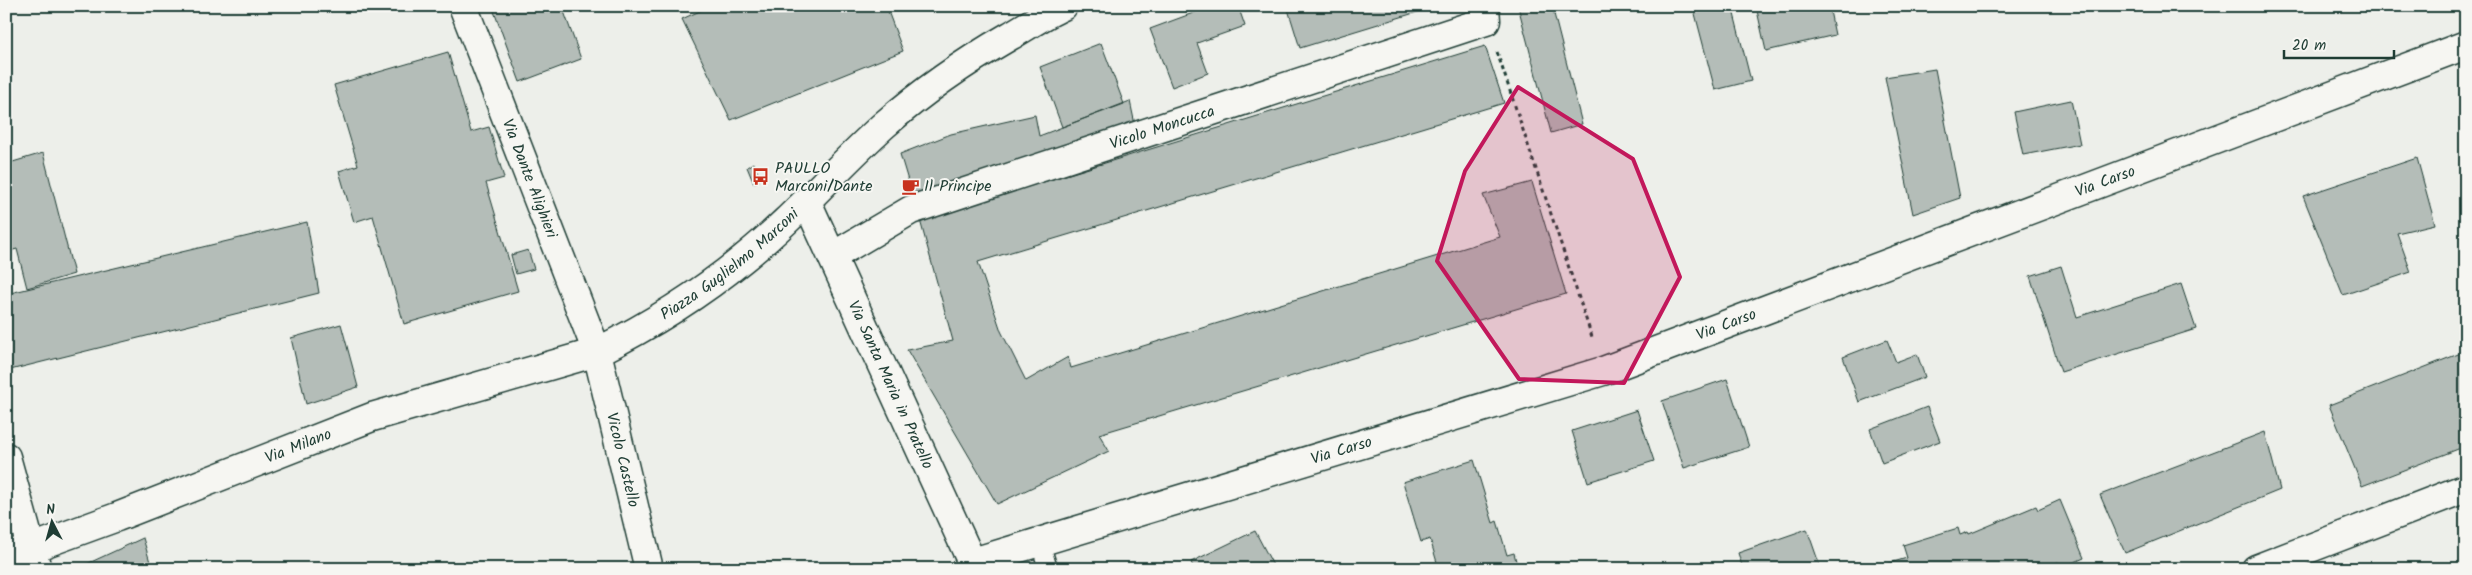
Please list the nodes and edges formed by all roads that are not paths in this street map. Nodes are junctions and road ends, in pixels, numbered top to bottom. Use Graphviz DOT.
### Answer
graph roads {
  1 [pos="463,6"];
  2 [pos="1063,6"];
  3 [pos="1486,13"];
  4 [pos="2466,45"];
  5 [pos="807,202"];
  6 [pos="833,256"];
  7 [pos="597,352"];
  8 [pos="6,457"];
  9 [pos="2466,488"];
  10 [pos="1040,542"];
  11 [pos="25,557"];
  12 [pos="2303,560"];
  13 [pos="974,565"];
  14 [pos="649,569"];
  15 [pos="1048,569"];
  16 [pos="2256,569"];
  1 -- 7 [label="street, Via Dante Alighieri"];
  2 -- 5 [label="street, Piazza Guglielmo Marconi"];
  3 -- 6 [label="street, Vicolo Moncucca"];
  4 -- 10 [label="street, Via Carso"];
  5 -- 6 [label="street, Via Santa Maria in Pratello"];
  5 -- 7 [label="street, Piazza Guglielmo Marconi"];
  6 -- 13 [label="street, Via Santa Maria in Pratello"];
  7 -- 11 [label="street, Via Milano"];
  7 -- 14 [label="street, Vicolo Castello"];
  8 -- 11 [label="street"];
  9 -- 12 [label="street"];
  10 -- 13 [label="street, Via Carso"];
  10 -- 15 [label="lane"];
  12 -- 16 [label="street"];
}
